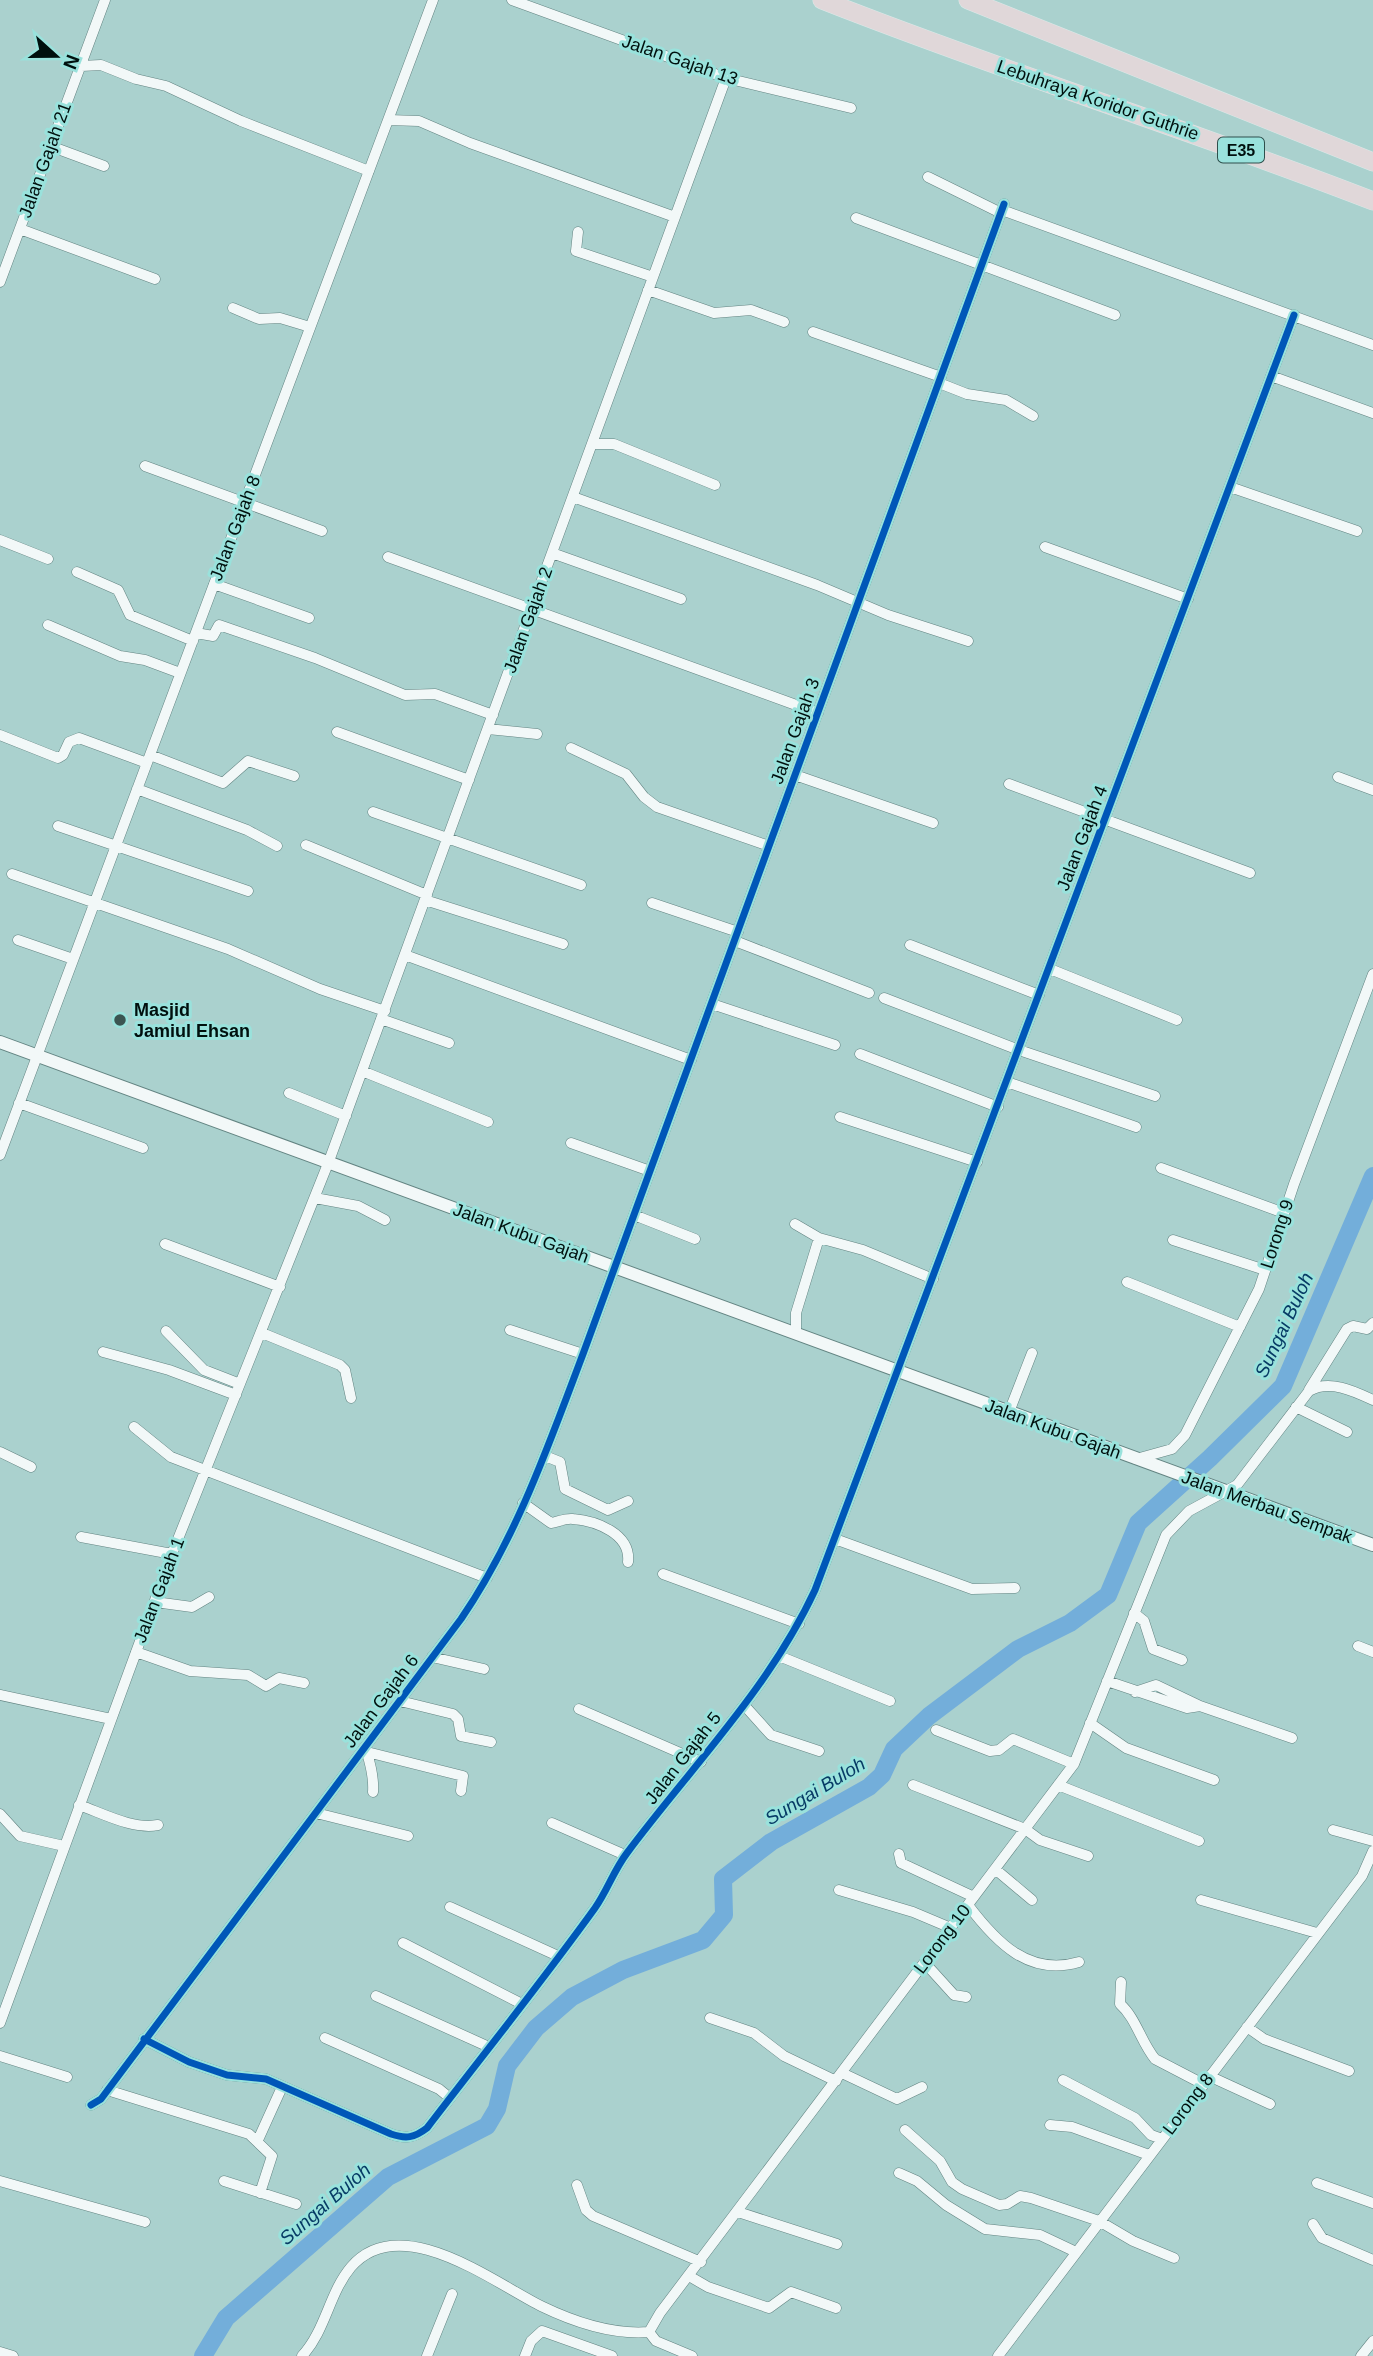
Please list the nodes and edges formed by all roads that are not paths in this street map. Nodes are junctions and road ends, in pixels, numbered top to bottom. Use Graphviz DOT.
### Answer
graph roads {
  1 [pos="105,0"];
  2 [pos="433,0"];
  3 [pos="512,0"];
  4 [pos="822,0"];
  5 [pos="968,0"];
  6 [pos="80,66"];
  7 [pos="726,78"];
  8 [pos="851,108"];
  9 [pos="388,120"];
  10 [pos="50,146"];
  11 [pos="1373,162"];
  12 [pos="104,166"];
  13 [pos="369,171"];
  14 [pos="928,177"];
  15 [pos="1373,201"];
  16 [pos="1003,209"];
  17 [pos="675,217"];
  18 [pos="856,218"];
  19 [pos="20,229"];
  20 [pos="578,232"];
  21 [pos="982,267"];
  22 [pos="653,277"];
  23 [pos="155,279"];
  24 [pos="0,282"];
  25 [pos="648,290"];
  26 [pos="233,308"];
  27 [pos="1115,315"];
  28 [pos="1294,315"];
  29 [pos="784,321"];
  30 [pos="310,327"];
  31 [pos="813,332"];
  32 [pos="1373,345"];
  33 [pos="1271,376"];
  34 [pos="940,380"];
  35 [pos="1373,413"];
  36 [pos="1033,416"];
  37 [pos="592,444"];
  38 [pos="145,466"];
  39 [pos="715,485"];
  40 [pos="1230,487"];
  41 [pos="573,497"];
  42 [pos="244,502"];
  43 [pos="322,531"];
  44 [pos="1357,531"];
  45 [pos="0,540"];
  46 [pos="1045,547"];
  47 [pos="552,553"];
  48 [pos="388,557"];
  49 [pos="48,559"];
  50 [pos="77,572"];
  51 [pos="214,584"];
  52 [pos="681,599"];
  53 [pos="1188,599"];
  54 [pos="859,603"];
  55 [pos="531,610"];
  56 [pos="309,618"];
  57 [pos="200,620"];
  58 [pos="48,625"];
  59 [pos="219,625"];
  60 [pos="194,637"];
  61 [pos="968,641"];
  62 [pos="180,673"];
  63 [pos="818,713"];
  64 [pos="493,715"];
  65 [pos="488,729"];
  66 [pos="337,732"];
  67 [pos="537,734"];
  68 [pos="0,735"];
  69 [pos="571,748"];
  70 [pos="148,759"];
  71 [pos="795,775"];
  72 [pos="294,776"];
  73 [pos="1338,777"];
  74 [pos="469,780"];
  75 [pos="1009,784"];
  76 [pos="137,789"];
  77 [pos="1373,790"];
  78 [pos="373,812"];
  79 [pos="1105,822"];
  80 [pos="933,823"];
  81 [pos="58,826"];
  82 [pos="447,838"];
  83 [pos="306,845"];
  84 [pos="116,846"];
  85 [pos="277,846"];
  86 [pos="769,846"];
  87 [pos="1250,873"];
  88 [pos="12,874"];
  89 [pos="581,885"];
  90 [pos="248,891"];
  91 [pos="426,897"];
  92 [pos="94,903"];
  93 [pos="652,903"];
  94 [pos="736,937"];
  95 [pos="18,940"];
  96 [pos="563,944"];
  97 [pos="909,945"];
  98 [pos="405,955"];
  99 [pos="73,959"];
  100 [pos="1050,968"];
  101 [pos="1373,974"];
  102 [pos="869,993"];
  103 [pos="1039,995"];
  104 [pos="884,998"];
  105 [pos="712,1004"];
  106 [pos="383,1015"];
  107 [pos="1177,1020"];
  108 [pos="0,1042"];
  109 [pos="449,1043"];
  110 [pos="835,1045"];
  111 [pos="1019,1050"];
  112 [pos="860,1054"];
  113 [pos="37,1056"];
  114 [pos="691,1060"];
  115 [pos="362,1071"];
  116 [pos="1007,1082"];
  117 [pos="289,1093"];
  118 [pos="1155,1096"];
  119 [pos="19,1103"];
  120 [pos="998,1107"];
  121 [pos="346,1116"];
  122 [pos="840,1116"];
  123 [pos="488,1122"];
  124 [pos="1136,1128"];
  125 [pos="571,1143"];
  126 [pos="143,1148"];
  127 [pos="0,1155"];
  128 [pos="329,1161"];
  129 [pos="977,1162"];
  130 [pos="1161,1168"];
  131 [pos="650,1171"];
  132 [pos="315,1198"];
  133 [pos="1284,1213"];
  134 [pos="634,1215"];
  135 [pos="384,1220"];
  136 [pos="795,1224"];
  137 [pos="819,1238"];
  138 [pos="695,1239"];
  139 [pos="1174,1240"];
  140 [pos="165,1244"];
  141 [pos="615,1268"];
  142 [pos="1265,1270"];
  143 [pos="933,1279"];
  144 [pos="1127,1282"];
  145 [pos="280,1287"];
  146 [pos="1373,1323"];
  147 [pos="1240,1326"];
  148 [pos="510,1330"];
  149 [pos="166,1331"];
  150 [pos="262,1333"];
  151 [pos="796,1334"];
  152 [pos="103,1352"];
  153 [pos="1032,1353"];
  154 [pos="583,1354"];
  155 [pos="899,1371"];
  156 [pos="240,1384"];
  157 [pos="1309,1391"];
  158 [pos="236,1395"];
  159 [pos="351,1398"];
  160 [pos="1373,1400"];
  161 [pos="1296,1407"];
  162 [pos="1009,1412"];
  163 [pos="134,1427"];
  164 [pos="1348,1432"];
  165 [pos="0,1452"];
  166 [pos="545,1455"];
  167 [pos="1136,1459"];
  168 [pos="31,1467"];
  169 [pos="1160,1468"];
  170 [pos="207,1470"];
  171 [pos="1220,1490"];
  172 [pos="628,1500"];
  173 [pos="523,1503"];
  174 [pos="81,1537"];
  175 [pos="835,1539"];
  176 [pos="1373,1545"];
  177 [pos="172,1554"];
  178 [pos="628,1562"];
  179 [pos="663,1574"];
  180 [pos="487,1578"];
  181 [pos="1015,1588"];
  182 [pos="209,1597"];
  183 [pos="155,1602"];
  184 [pos="1134,1613"];
  185 [pos="799,1624"];
  186 [pos="1358,1646"];
  187 [pos="136,1652"];
  188 [pos="1373,1652"];
  189 [pos="779,1656"];
  190 [pos="432,1657"];
  191 [pos="1182,1660"];
  192 [pos="484,1669"];
  193 [pos="1107,1681"];
  194 [pos="304,1683"];
  195 [pos="0,1695"];
  196 [pos="400,1701"];
  197 [pos="890,1701"];
  198 [pos="744,1705"];
  199 [pos="579,1709"];
  200 [pos="111,1719"];
  201 [pos="1090,1723"];
  202 [pos="936,1730"];
  203 [pos="1292,1738"];
  204 [pos="491,1742"];
  205 [pos="819,1751"];
  206 [pos="365,1752"];
  207 [pos="701,1762"];
  208 [pos="1074,1764"];
  209 [pos="1214,1780"];
  210 [pos="913,1784"];
  211 [pos="1058,1785"];
  212 [pos="461,1791"];
  213 [pos="373,1792"];
  214 [pos="79,1805"];
  215 [pos="316,1813"];
  216 [pos="0,1814"];
  217 [pos="552,1823"];
  218 [pos="158,1825"];
  219 [pos="1025,1829"];
  220 [pos="1333,1830"];
  221 [pos="408,1836"];
  222 [pos="1199,1841"];
  223 [pos="1373,1841"];
  224 [pos="64,1846"];
  225 [pos="1373,1851"];
  226 [pos="899,1854"];
  227 [pos="625,1855"];
  228 [pos="1088,1856"];
  229 [pos="995,1869"];
  230 [pos="839,1890"];
  231 [pos="1032,1900"];
  232 [pos="1201,1900"];
  233 [pos="971,1901"];
  234 [pos="450,1907"];
  235 [pos="951,1928"];
  236 [pos="1317,1933"];
  237 [pos="403,1944"];
  238 [pos="558,1956"];
  239 [pos="1079,1962"];
  240 [pos="925,1963"];
  241 [pos="1121,1982"];
  242 [pos="376,1996"];
  243 [pos="966,1997"];
  244 [pos="4,2002"];
  245 [pos="522,2004"];
  246 [pos="710,2018"];
  247 [pos="0,2023"];
  248 [pos="1247,2026"];
  249 [pos="325,2038"];
  250 [pos="144,2039"];
  251 [pos="489,2047"];
  252 [pos="0,2056"];
  253 [pos="1349,2071"];
  254 [pos="67,2077"];
  255 [pos="839,2077"];
  256 [pos="1063,2080"];
  257 [pos="1206,2080"];
  258 [pos="282,2087"];
  259 [pos="922,2087"];
  260 [pos="107,2090"];
  261 [pos="450,2098"];
  262 [pos="1270,2104"];
  263 [pos="91,2105"];
  264 [pos="1050,2125"];
  265 [pos="905,2130"];
  266 [pos="1162,2138"];
  267 [pos="258,2140"];
  268 [pos="1149,2155"];
  269 [pos="899,2173"];
  270 [pos="0,2181"];
  271 [pos="223,2181"];
  272 [pos="1317,2183"];
  273 [pos="577,2185"];
  274 [pos="260,2193"];
  275 [pos="1373,2203"];
  276 [pos="296,2204"];
  277 [pos="738,2212"];
  278 [pos="1098,2221"];
  279 [pos="145,2222"];
  280 [pos="1313,2224"];
  281 [pos="837,2244"];
  282 [pos="1076,2252"];
  283 [pos="1174,2258"];
  284 [pos="1373,2260"];
  285 [pos="701,2262"];
  286 [pos="689,2276"];
  287 [pos="452,2294"];
  288 [pos="836,2308"];
  289 [pos="649,2332"];
  290 [pos="1373,2340"];
  291 [pos="0,2352"];
  292 [pos="13,2356"];
  293 [pos="302,2356"];
  294 [pos="426,2356"];
  295 [pos="525,2356"];
  296 [pos="612,2356"];
  297 [pos="692,2356"];
  298 [pos="998,2356"];
  299 [pos="1361,2356"];
  1 -- 6 [label="street, Jalan Gajah 21"];
  2 -- 9 [label="street, Jalan Gajah 8"];
  3 -- 7 [label="street, Jalan Gajah 13"];
  4 -- 15 [label="highway, Lebuhraya Koridor Guthrie / E35"];
  5 -- 11 [label="highway, E35"];
  6 -- 10 [label="street, Jalan Gajah 21"];
  6 -- 13 [label="street"];
  7 -- 8 [label="street, Jalan Gajah 13"];
  7 -- 17 [label="street, Jalan Gajah 2"];
  9 -- 13 [label="street, Jalan Gajah 8"];
  9 -- 17 [label="street"];
  10 -- 12 [label="street"];
  10 -- 19 [label="street, Jalan Gajah 21"];
  13 -- 30 [label="street, Jalan Gajah 8"];
  14 -- 16 [label="street"];
  16 -- 21 [label="street, Jalan Gajah 3"];
  16 -- 28 [label="street"];
  17 -- 22 [label="street, Jalan Gajah 2"];
  18 -- 21 [label="street"];
  19 -- 23 [label="street"];
  19 -- 24 [label="street, Jalan Gajah 21"];
  20 -- 22 [label="street"];
  21 -- 27 [label="street"];
  21 -- 34 [label="street, Jalan Gajah 3"];
  22 -- 25 [label="street, Jalan Gajah 2"];
  25 -- 29 [label="street"];
  25 -- 37 [label="street, Jalan Gajah 2"];
  26 -- 30 [label="street"];
  28 -- 32 [label="street"];
  28 -- 33 [label="street, Jalan Gajah 4"];
  30 -- 42 [label="street, Jalan Gajah 8"];
  31 -- 34 [label="street"];
  33 -- 35 [label="street"];
  33 -- 40 [label="street, Jalan Gajah 4"];
  34 -- 36 [label="street"];
  34 -- 54 [label="street, Jalan Gajah 3"];
  37 -- 39 [label="street"];
  37 -- 41 [label="street, Jalan Gajah 2"];
  38 -- 42 [label="street"];
  40 -- 44 [label="street"];
  40 -- 53 [label="street, Jalan Gajah 4"];
  41 -- 47 [label="street, Jalan Gajah 2"];
  41 -- 54 [label="street"];
  42 -- 43 [label="street"];
  42 -- 51 [label="street, Jalan Gajah 8"];
  45 -- 49 [label="street"];
  46 -- 53 [label="street"];
  47 -- 52 [label="street"];
  47 -- 55 [label="street, Jalan Gajah 2"];
  48 -- 55 [label="street"];
  50 -- 60 [label="street"];
  51 -- 56 [label="street"];
  51 -- 57 [label="street, Jalan Gajah 8"];
  53 -- 79 [label="street, Jalan Gajah 4"];
  54 -- 61 [label="street"];
  54 -- 63 [label="street, Jalan Gajah 3"];
  55 -- 63 [label="street"];
  55 -- 64 [label="street, Jalan Gajah 2"];
  57 -- 59 [label="street"];
  57 -- 60 [label="street, Jalan Gajah 8"];
  58 -- 62 [label="street"];
  59 -- 60 [label="street"];
  59 -- 64 [label="street"];
  60 -- 62 [label="street, Jalan Gajah 8"];
  62 -- 70 [label="street, Jalan Gajah 8"];
  63 -- 71 [label="street, Jalan Gajah 3"];
  64 -- 65 [label="street, Jalan Gajah 2"];
  65 -- 67 [label="street"];
  65 -- 74 [label="street, Jalan Gajah 2"];
  66 -- 74 [label="street"];
  68 -- 70 [label="street"];
  69 -- 86 [label="street"];
  70 -- 72 [label="street"];
  70 -- 76 [label="street, Jalan Gajah 8"];
  71 -- 80 [label="street"];
  71 -- 86 [label="street, Jalan Gajah 3"];
  73 -- 77 [label="street"];
  74 -- 82 [label="street, Jalan Gajah 2"];
  75 -- 79 [label="street"];
  76 -- 84 [label="street, Jalan Gajah 8"];
  76 -- 85 [label="street"];
  78 -- 82 [label="street"];
  79 -- 87 [label="street"];
  79 -- 100 [label="street, Jalan Gajah 4"];
  81 -- 84 [label="street"];
  82 -- 89 [label="street"];
  82 -- 91 [label="street, Jalan Gajah 2"];
  83 -- 91 [label="street"];
  84 -- 90 [label="street"];
  84 -- 92 [label="street, Jalan Gajah 8"];
  86 -- 94 [label="street, Jalan Gajah 3"];
  88 -- 92 [label="street"];
  91 -- 96 [label="street"];
  91 -- 98 [label="street, Jalan Gajah 2"];
  92 -- 99 [label="street, Jalan Gajah 8"];
  92 -- 106 [label="street"];
  93 -- 94 [label="street"];
  94 -- 102 [label="street"];
  94 -- 105 [label="street, Jalan Gajah 3"];
  95 -- 99 [label="street"];
  97 -- 103 [label="street"];
  98 -- 106 [label="street, Jalan Gajah 2"];
  98 -- 114 [label="street"];
  99 -- 113 [label="street, Jalan Gajah 8"];
  100 -- 103 [label="street, Jalan Gajah 4"];
  100 -- 107 [label="street"];
  101 -- 133 [label="street, Lorong 9"];
  103 -- 111 [label="street, Jalan Gajah 4"];
  104 -- 111 [label="street"];
  105 -- 110 [label="street"];
  105 -- 114 [label="street, Jalan Gajah 3"];
  106 -- 109 [label="street"];
  106 -- 115 [label="street, Jalan Gajah 2"];
  108 -- 113 [label="street, Jalan Kubu Gajah"];
  111 -- 116 [label="street, Jalan Gajah 4"];
  111 -- 118 [label="street"];
  112 -- 120 [label="street"];
  113 -- 119 [label="street, Jalan Gajah 8"];
  113 -- 128 [label="street, Jalan Kubu Gajah"];
  114 -- 131 [label="street, Jalan Gajah 3"];
  115 -- 121 [label="street, Jalan Gajah 2"];
  115 -- 123 [label="street"];
  116 -- 120 [label="street, Jalan Gajah 4"];
  116 -- 124 [label="street"];
  117 -- 121 [label="street"];
  119 -- 126 [label="street"];
  119 -- 127 [label="street, Jalan Gajah 8"];
  120 -- 129 [label="street, Jalan Gajah 4"];
  121 -- 128 [label="street, Jalan Gajah 2"];
  122 -- 129 [label="street"];
  125 -- 131 [label="street"];
  128 -- 132 [label="street, Jalan Gajah 1"];
  128 -- 141 [label="street, Jalan Kubu Gajah"];
  129 -- 143 [label="street, Jalan Gajah 4"];
  130 -- 133 [label="street"];
  131 -- 134 [label="street, Jalan Gajah 3"];
  132 -- 135 [label="street"];
  132 -- 145 [label="street, Jalan Gajah 1"];
  133 -- 142 [label="street, Lorong 9"];
  134 -- 138 [label="street"];
  134 -- 141 [label="street, Jalan Gajah 3"];
  136 -- 137 [label="street"];
  137 -- 143 [label="street"];
  137 -- 151 [label="street"];
  139 -- 142 [label="street"];
  140 -- 145 [label="street"];
  141 -- 151 [label="street, Jalan Kubu Gajah"];
  141 -- 154 [label="street, Jalan Gajah 6"];
  142 -- 147 [label="street, Lorong 9"];
  143 -- 155 [label="street, Jalan Gajah 4"];
  144 -- 147 [label="street"];
  145 -- 150 [label="street, Jalan Gajah 1"];
  146 -- 157 [label="street, Lorong 10"];
  147 -- 167 [label="street, Lorong 9"];
  148 -- 154 [label="street"];
  149 -- 156 [label="street"];
  150 -- 156 [label="street, Jalan Gajah 1"];
  150 -- 159 [label="street"];
  151 -- 155 [label="street, Jalan Kubu Gajah"];
  152 -- 158 [label="street"];
  153 -- 162 [label="street"];
  154 -- 166 [label="street, Jalan Gajah 6"];
  155 -- 162 [label="street, Jalan Kubu Gajah"];
  155 -- 175 [label="street, Jalan Gajah 5"];
  156 -- 158 [label="street, Jalan Gajah 1"];
  157 -- 160 [label="street"];
  157 -- 161 [label="street, Lorong 10"];
  158 -- 170 [label="street, Jalan Gajah 1"];
  161 -- 164 [label="street"];
  161 -- 171 [label="street, Lorong 10"];
  162 -- 167 [label="street, Jalan Kubu Gajah"];
  163 -- 170 [label="street"];
  165 -- 168 [label="street"];
  166 -- 172 [label="street"];
  166 -- 173 [label="street, Jalan Gajah 6"];
  167 -- 169 [label="street, Jalan Kubu Gajah"];
  169 -- 171 [label="street, Jalan Merbau Sempak"];
  170 -- 177 [label="street, Jalan Gajah 1"];
  170 -- 180 [label="street"];
  171 -- 176 [label="street, Jalan Merbau Sempak"];
  171 -- 184 [label="street, Lorong 10"];
  173 -- 178 [label="street"];
  173 -- 180 [label="street, Jalan Gajah 6"];
  174 -- 177 [label="street"];
  175 -- 181 [label="street"];
  175 -- 185 [label="street, Jalan Gajah 5"];
  177 -- 183 [label="street, Jalan Gajah 1"];
  179 -- 185 [label="street"];
  180 -- 190 [label="street, Jalan Gajah 6"];
  182 -- 183 [label="street"];
  183 -- 187 [label="street, Jalan Gajah 1"];
  184 -- 191 [label="street"];
  184 -- 193 [label="street, Lorong 10"];
  185 -- 189 [label="street, Jalan Gajah 5"];
  186 -- 188 [label="street"];
  187 -- 194 [label="street"];
  187 -- 200 [label="street, Jalan Gajah 1"];
  189 -- 197 [label="street"];
  189 -- 198 [label="street, Jalan Gajah 5"];
  190 -- 192 [label="street"];
  190 -- 196 [label="street, Jalan Gajah 6"];
  193 -- 201 [label="street, Lorong 10"];
  193 -- 203 [label="street"];
  195 -- 200 [label="street"];
  196 -- 204 [label="street"];
  196 -- 206 [label="street, Jalan Gajah 6"];
  198 -- 205 [label="street"];
  198 -- 207 [label="street, Jalan Gajah 5"];
  199 -- 207 [label="street"];
  200 -- 214 [label="street, Jalan Gajah 1"];
  201 -- 208 [label="street, Lorong 10"];
  201 -- 209 [label="street"];
  202 -- 208 [label="street"];
  206 -- 212 [label="street"];
  206 -- 213 [label="street"];
  206 -- 215 [label="street, Jalan Gajah 6"];
  207 -- 227 [label="street, Jalan Gajah 5"];
  208 -- 211 [label="street, Lorong 10"];
  210 -- 219 [label="street"];
  211 -- 219 [label="street, Lorong 10"];
  211 -- 222 [label="street"];
  214 -- 218 [label="street"];
  214 -- 224 [label="street, Jalan Gajah 1"];
  215 -- 221 [label="street"];
  215 -- 250 [label="street, Jalan Gajah 6"];
  216 -- 224 [label="street"];
  217 -- 227 [label="street"];
  219 -- 228 [label="street"];
  219 -- 229 [label="street, Lorong 10"];
  220 -- 223 [label="street"];
  224 -- 244 [label="street, Jalan Gajah 1"];
  225 -- 236 [label="street, Lorong 8"];
  226 -- 233 [label="street"];
  227 -- 238 [label="street, Jalan Gajah 5"];
  229 -- 231 [label="street"];
  229 -- 233 [label="street, Lorong 10"];
  230 -- 235 [label="street"];
  232 -- 236 [label="street"];
  233 -- 235 [label="street, Lorong 10"];
  233 -- 239 [label="street"];
  234 -- 238 [label="street"];
  235 -- 240 [label="street, Lorong 10"];
  236 -- 248 [label="street, Lorong 8"];
  237 -- 245 [label="street"];
  238 -- 245 [label="street, Jalan Gajah 5"];
  240 -- 243 [label="street"];
  240 -- 255 [label="street, Lorong 10"];
  241 -- 257 [label="street"];
  242 -- 251 [label="street"];
  244 -- 247 [label="street, Jalan Gajah 1"];
  245 -- 251 [label="street, Jalan Gajah 5"];
  246 -- 255 [label="street"];
  248 -- 253 [label="street"];
  248 -- 257 [label="street, Lorong 8"];
  249 -- 261 [label="street"];
  250 -- 258 [label="street"];
  250 -- 260 [label="street, Jalan Gajah 6"];
  251 -- 261 [label="street, Jalan Gajah 5"];
  252 -- 254 [label="street"];
  255 -- 259 [label="street"];
  255 -- 277 [label="street, Lorong 10"];
  256 -- 266 [label="street"];
  257 -- 262 [label="street"];
  257 -- 266 [label="street, Lorong 8"];
  258 -- 261 [label="street, Jalan Gajah 5"];
  258 -- 267 [label="street"];
  260 -- 263 [label="street, Jalan Gajah 6"];
  260 -- 267 [label="street"];
  264 -- 268 [label="street"];
  265 -- 278 [label="street"];
  266 -- 268 [label="street, Lorong 8"];
  267 -- 274 [label="street"];
  268 -- 278 [label="street, Lorong 8"];
  269 -- 282 [label="street"];
  270 -- 279 [label="street"];
  271 -- 274 [label="street"];
  272 -- 275 [label="street"];
  273 -- 285 [label="street"];
  274 -- 276 [label="street"];
  277 -- 281 [label="street"];
  277 -- 285 [label="street, Lorong 10"];
  278 -- 282 [label="street, Lorong 8"];
  278 -- 283 [label="street"];
  280 -- 284 [label="street"];
  282 -- 298 [label="street, Lorong 8"];
  285 -- 286 [label="street, Lorong 10"];
  286 -- 288 [label="street"];
  286 -- 289 [label="street, Lorong 10"];
  287 -- 294 [label="street"];
  289 -- 293 [label="street"];
  289 -- 297 [label="street"];
  290 -- 299 [label="street"];
  291 -- 292 [label="street"];
  295 -- 296 [label="street"];
}
